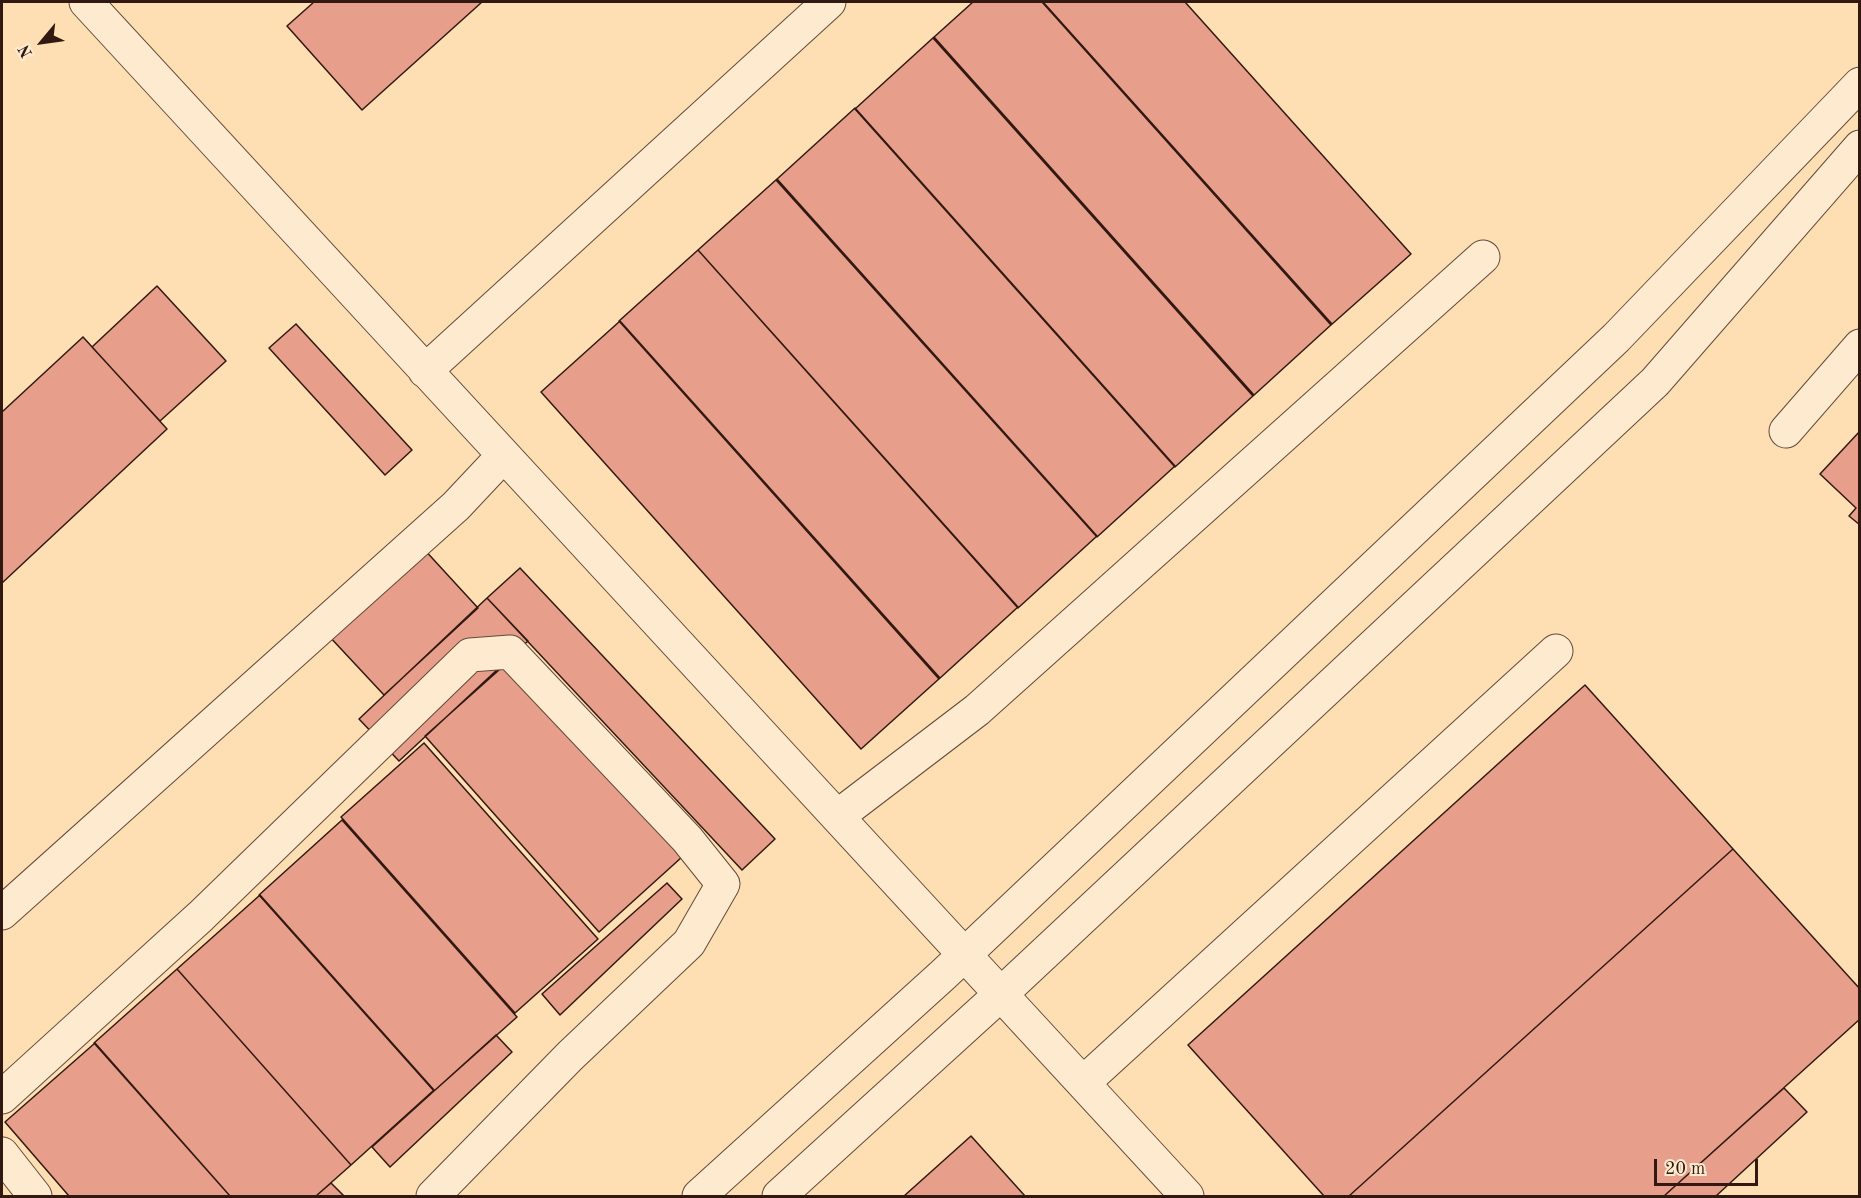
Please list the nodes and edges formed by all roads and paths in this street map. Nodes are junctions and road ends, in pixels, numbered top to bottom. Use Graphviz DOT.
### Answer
graph roads {
  1 [pos="86,2"];
  2 [pos="829,2"];
  3 [pos="1860,84"];
  4 [pos="1860,147"];
  5 [pos="1483,256"];
  6 [pos="1860,346"];
  7 [pos="425,371"];
  8 [pos="1786,431"];
  9 [pos="504,456"];
  10 [pos="1556,651"];
  11 [pos="838,816"];
  12 [pos="2,913"];
  13 [pos="965,954"];
  14 [pos="1001,994"];
  15 [pos="1083,1083"];
  16 [pos="2,1097"];
  17 [pos="2,1154"];
  18 [pos="34,1197"];
  19 [pos="433,1197"];
  20 [pos="699,1197"];
  21 [pos="779,1197"];
  22 [pos="1187,1197"];
  1 -- 7 [label="street"];
  2 -- 7 [label="street"];
  3 -- 13 [label="street"];
  4 -- 14 [label="street"];
  5 -- 11 [label="street"];
  6 -- 8 [label="street"];
  7 -- 9 [label="street"];
  9 -- 11 [label="street"];
  9 -- 12 [label="street"];
  10 -- 15 [label="street"];
  11 -- 13 [label="street"];
  13 -- 14 [label="street"];
  13 -- 20 [label="street"];
  14 -- 15 [label="street"];
  14 -- 21 [label="street"];
  15 -- 22 [label="street"];
  16 -- 19 [label="street"];
  17 -- 18 [label="street"];
}
